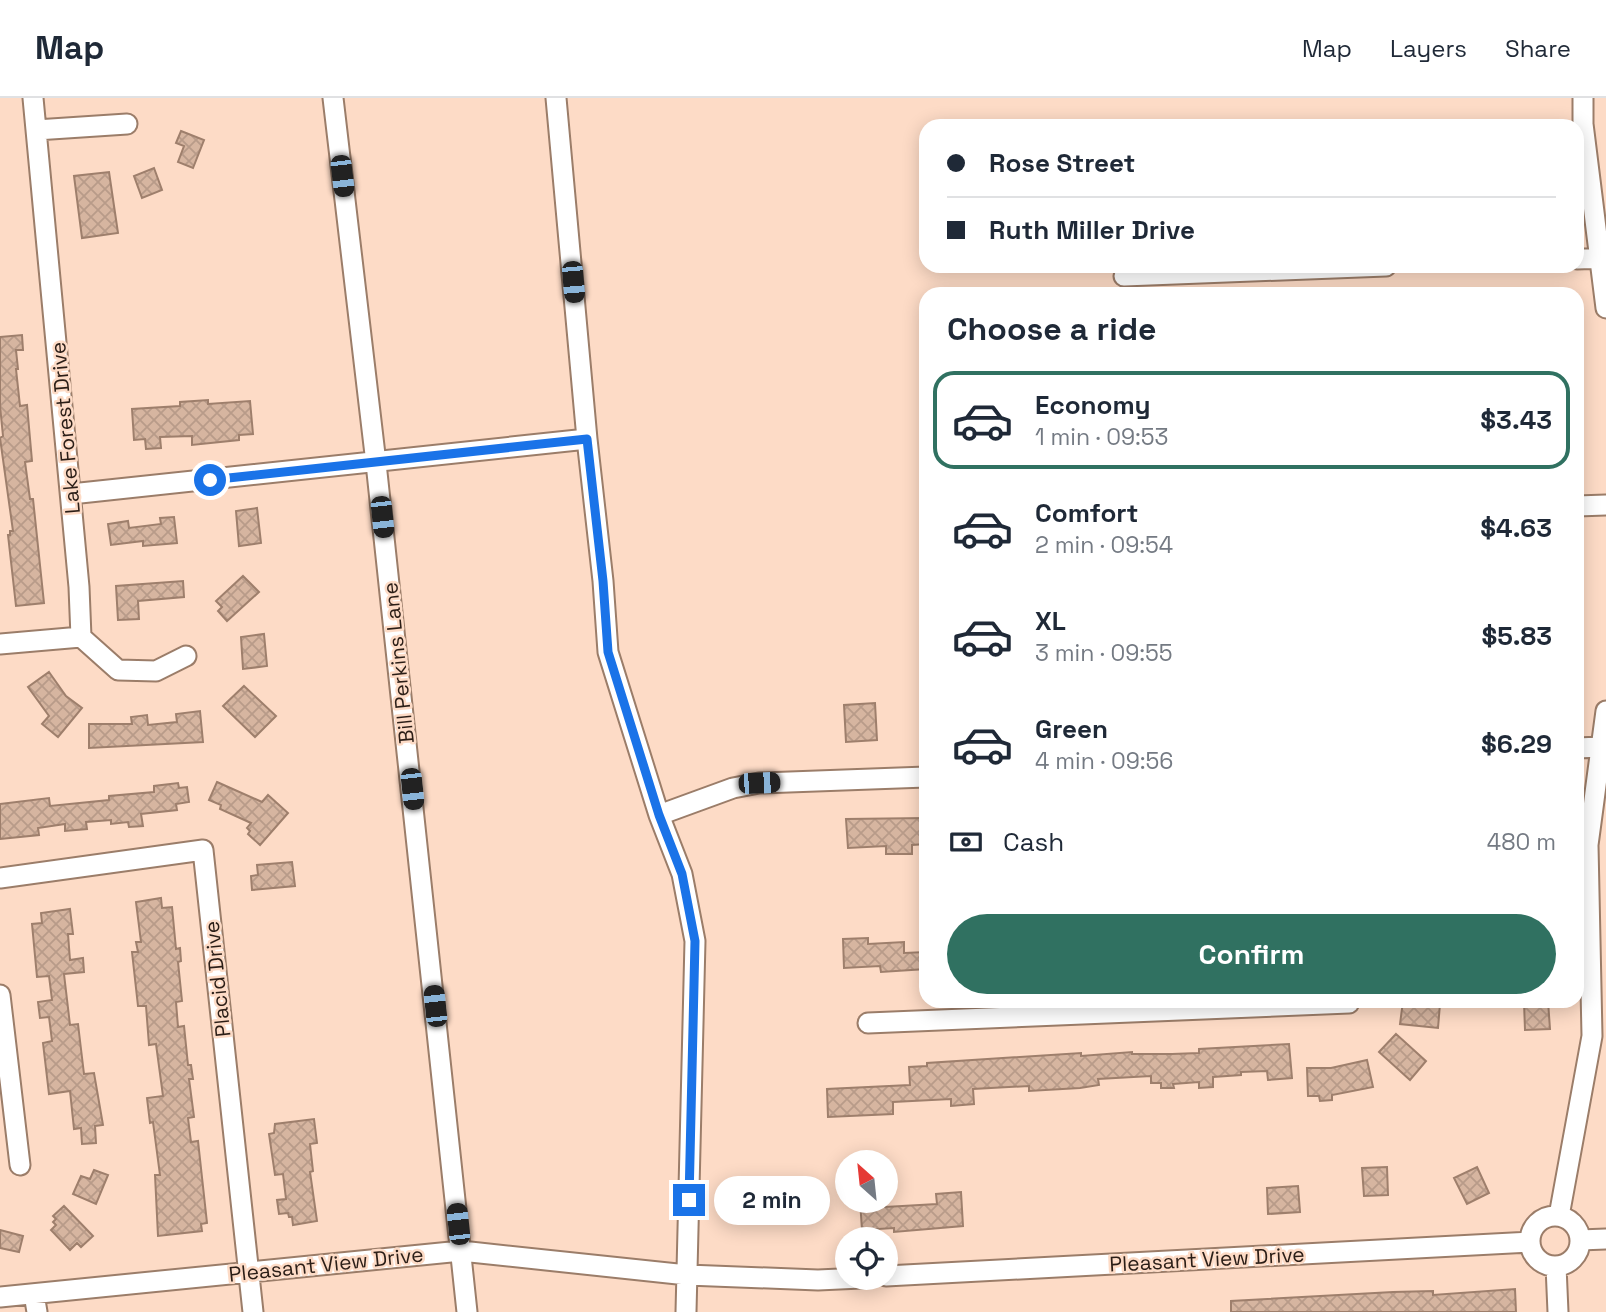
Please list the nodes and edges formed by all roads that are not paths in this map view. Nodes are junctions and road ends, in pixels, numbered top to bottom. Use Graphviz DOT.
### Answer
graph roads {
  1 [pos="33,98"];
  2 [pos="333,98"];
  3 [pos="556,98"];
  4 [pos="1583,98"];
  5 [pos="1583,119"];
  6 [pos="127,124"];
  7 [pos="36,130"];
  8 [pos="1584,130"];
  9 [pos="1604,258"];
  10 [pos="1584,259"];
  11 [pos="1203,273"];
  12 [pos="1124,276"];
  13 [pos="1606,308"];
  14 [pos="587,439"];
  15 [pos="376,463"];
  16 [pos="71,494"];
  17 [pos="1606,505"];
  18 [pos="1584,506"];
  19 [pos="81,637"];
  20 [pos="0,645"];
  21 [pos="186,656"];
  22 [pos="1606,711"];
  23 [pos="1601,747"];
  24 [pos="1584,748"];
  25 [pos="919,777"];
  26 [pos="659,815"];
  27 [pos="0,877"];
  28 [pos="0,995"];
  29 [pos="1150,1008"];
  30 [pos="868,1023"];
  31 [pos="20,1165"];
  32 [pos="1559,1216"];
  33 [pos="1606,1239"];
  34 [pos="1580,1240"];
  35 [pos="1529,1242"];
  36 [pos="461,1251"];
  37 [pos="1556,1266"];
  38 [pos="248,1272"];
  39 [pos="687,1275"];
  40 [pos="898,1275"];
  41 [pos="835,1279"];
  42 [pos="0,1297"];
  43 [pos="36,1303"];
  44 [pos="253,1312"];
  45 [pos="467,1312"];
  46 [pos="686,1312"];
  47 [pos="1558,1312"];
  1 -- 7 [label="street, Lake Forest Drive"];
  2 -- 15 [label="street, Bill Perkins Lane"];
  3 -- 14 [label="street"];
  4 -- 5 [label="street"];
  6 -- 7 [label="street"];
  7 -- 16 [label="street, Lake Forest Drive"];
  8 -- 9 [label="street"];
  9 -- 10 [label="street"];
  9 -- 13 [label="street"];
  11 -- 12 [label="street"];
  14 -- 15 [label="street"];
  14 -- 26 [label="street"];
  15 -- 16 [label="street"];
  15 -- 36 [label="street, Bill Perkins Lane"];
  16 -- 19 [label="street, Lake Forest Drive"];
  17 -- 18 [label="street"];
  19 -- 20 [label="street"];
  19 -- 21 [label="street"];
  22 -- 23 [label="street"];
  23 -- 24 [label="street"];
  23 -- 32 [label="street"];
  25 -- 26 [label="street"];
  26 -- 39 [label="street"];
  27 -- 38 [label="street, Placid Drive"];
  28 -- 31 [label="street"];
  29 -- 30 [label="street"];
  32 -- 34 [label="street"];
  32 -- 35 [label="street"];
  33 -- 34 [label="street"];
  34 -- 37 [label="street"];
  35 -- 37 [label="street"];
  35 -- 40 [label="street, Pleasant View Drive"];
  36 -- 38 [label="street, Pleasant View Drive"];
  36 -- 39 [label="street, Pleasant View Drive"];
  36 -- 45 [label="street, Bill Perkins Lane"];
  37 -- 47 [label="street"];
  38 -- 43 [label="street, Pleasant View Drive"];
  38 -- 44 [label="street, Placid Drive"];
  39 -- 41 [label="street, Pleasant View Drive"];
  39 -- 46 [label="street"];
  42 -- 43 [label="street, Pleasant View Drive"];
}
